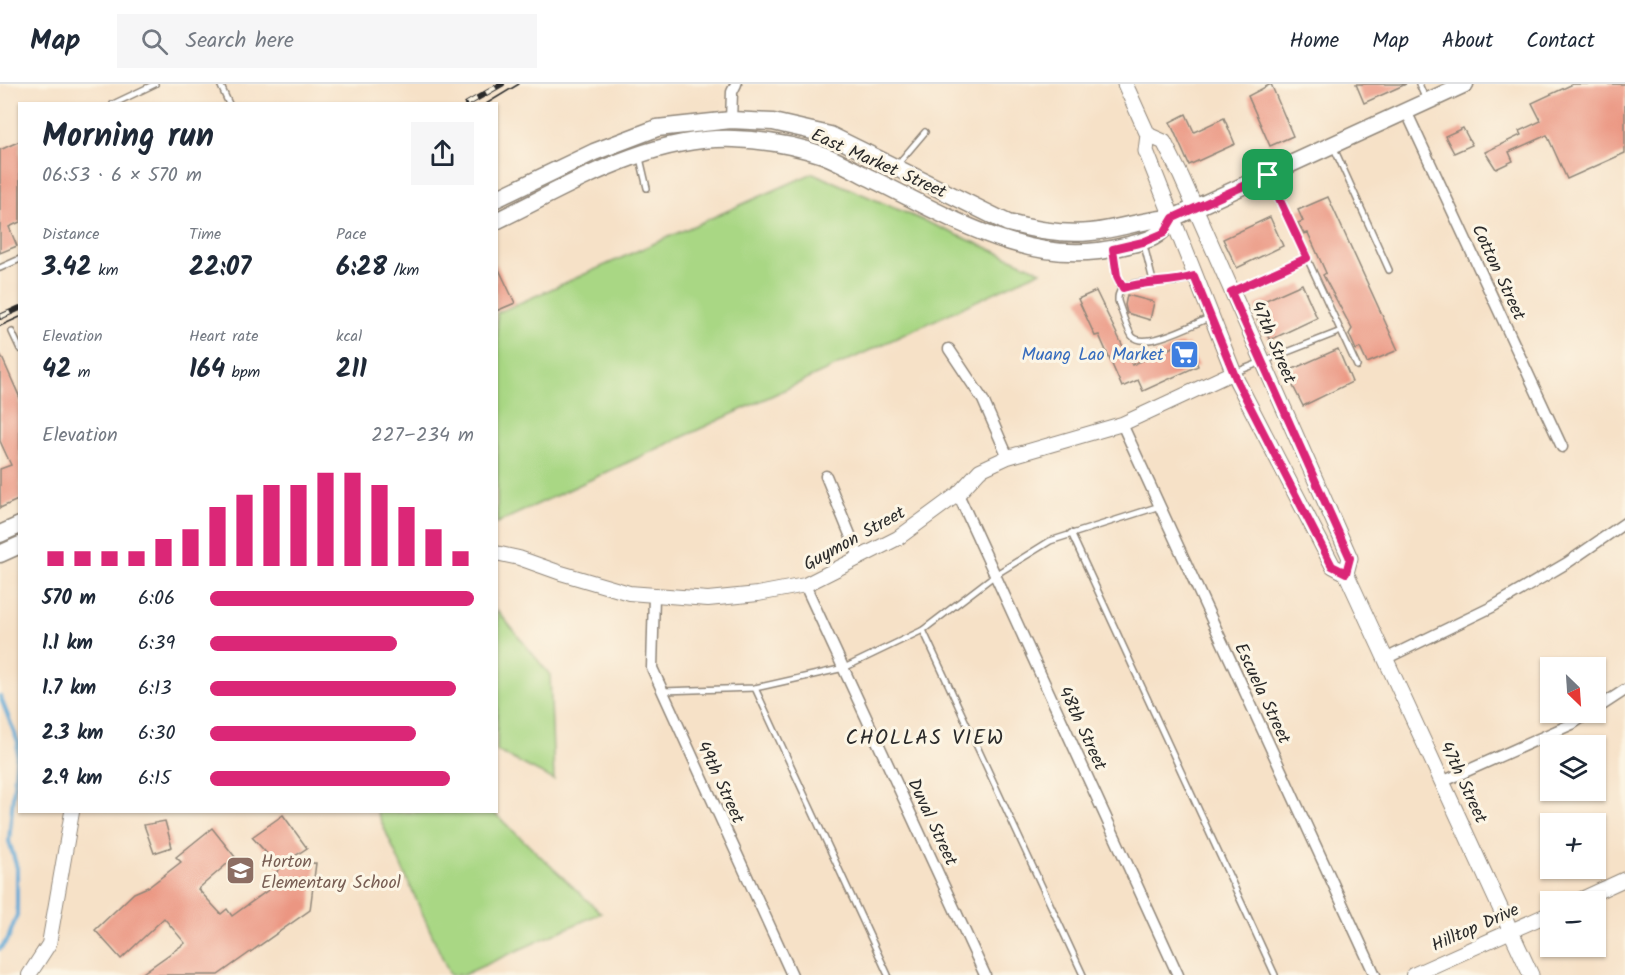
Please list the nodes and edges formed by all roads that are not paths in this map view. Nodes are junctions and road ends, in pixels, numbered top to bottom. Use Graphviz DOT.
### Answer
graph roads {
  1 [pos="155,84"];
  2 [pos="220,84"];
  3 [pos="736,84"];
  4 [pos="1125,84"];
  5 [pos="1419,84"];
  6 [pos="1465,84"];
  7 [pos="1427,101"];
  8 [pos="117,102"];
  9 [pos="228,102"];
  10 [pos="1406,111"];
  11 [pos="731,120"];
  12 [pos="925,132"];
  13 [pos="1148,135"];
  14 [pos="1333,145"];
  15 [pos="639,153"];
  16 [pos="896,165"];
  17 [pos="1268,175"];
  18 [pos="647,188"];
  19 [pos="498,199"];
  20 [pos="1195,208"];
  21 [pos="1173,218"];
  22 [pos="498,220"];
  23 [pos="1143,242"];
  24 [pos="1113,249"];
  25 [pos="1307,258"];
  26 [pos="18,260"];
  27 [pos="0,268"];
  28 [pos="1389,270"];
  29 [pos="1194,276"];
  30 [pos="1153,281"];
  31 [pos="1123,288"];
  32 [pos="1231,292"];
  33 [pos="1211,317"];
  34 [pos="1341,331"];
  35 [pos="12,332"];
  36 [pos="18,345"];
  37 [pos="949,349"];
  38 [pos="1261,362"];
  39 [pos="1357,366"];
  40 [pos="1234,372"];
  41 [pos="1122,424"];
  42 [pos="1562,447"];
  43 [pos="1008,458"];
  44 [pos="826,476"];
  45 [pos="958,494"];
  46 [pos="1160,506"];
  47 [pos="1625,524"];
  48 [pos="18,526"];
  49 [pos="1071,533"];
  50 [pos="0,534"];
  51 [pos="18,546"];
  52 [pos="498,553"];
  53 [pos="0,554"];
  54 [pos="860,559"];
  55 [pos="1346,573"];
  56 [pos="995,575"];
  57 [pos="806,585"];
  58 [pos="654,596"];
  59 [pos="923,630"];
  60 [pos="1385,659"];
  61 [pos="844,668"];
  62 [pos="755,688"];
  63 [pos="1625,690"];
  64 [pos="661,692"];
  65 [pos="1606,702"];
  66 [pos="1574,723"];
  67 [pos="1442,782"];
  68 [pos="72,813"];
  69 [pos="1625,879"];
  70 [pos="1599,891"];
  71 [pos="1540,918"];
  72 [pos="1510,931"];
  73 [pos="29,975"];
  74 [pos="792,975"];
  75 [pos="888,975"];
  76 [pos="985,975"];
  77 [pos="1083,975"];
  78 [pos="1178,975"];
  79 [pos="1275,975"];
  80 [pos="1375,975"];
  81 [pos="1413,975"];
  82 [pos="1531,975"];
  1 -- 8 [label="lane"];
  2 -- 9 [label="lane"];
  3 -- 11 [label="street"];
  4 -- 13 [label="main road, 47th Street"];
  5 -- 7 [label="lane"];
  6 -- 7 [label="main road, East Market Street"];
  7 -- 10 [label="main road, East Market Street"];
  10 -- 14 [label="main road, East Market Street"];
  10 -- 42 [label="street, Cotton Street"];
  11 -- 15 [label="main road"];
  11 -- 16 [label="main road, East Market Street"];
  11 -- 19 [label="main road, East Market Street"];
  12 -- 16 [label="lane"];
  13 -- 20 [label="main road, 47th Street"];
  13 -- 21 [label="main road, 47th Street"];
  14 -- 17 [label="main road, East Market Street"];
  14 -- 28 [label="lane"];
  15 -- 18 [label="lane"];
  15 -- 22 [label="main road, East Market Street"];
  15 -- 24 [label="main road, East Market Street"];
  16 -- 21 [label="main road, East Market Street"];
  17 -- 20 [label="main road, East Market Street"];
  17 -- 25 [label="lane"];
  20 -- 21 [label="main road, East Market Street"];
  20 -- 32 [label="main road, 47th Street"];
  21 -- 23 [label="main road, East Market Street"];
  21 -- 29 [label="main road, 47th Street"];
  23 -- 24 [label="main road, East Market Street"];
  23 -- 30 [label="lane"];
  24 -- 31 [label="lane"];
  25 -- 32 [label="lane"];
  25 -- 34 [label="lane"];
  26 -- 27 [label="lane"];
  29 -- 30 [label="lane"];
  29 -- 33 [label="main road, 47th Street"];
  30 -- 31 [label="lane"];
  31 -- 33 [label="lane"];
  32 -- 38 [label="main road, 47th Street"];
  33 -- 40 [label="main road, 47th Street"];
  34 -- 38 [label="lane"];
  34 -- 39 [label="lane"];
  35 -- 36 [label="lane"];
  37 -- 43 [label="street"];
  38 -- 40 [label="lane"];
  38 -- 55 [label="main road, 47th Street"];
  40 -- 41 [label="street, Guymon Street"];
  40 -- 55 [label="main road, 47th Street"];
  41 -- 43 [label="street, Guymon Street"];
  41 -- 46 [label="street, Escuela Street"];
  43 -- 45 [label="street, Guymon Street"];
  44 -- 54 [label="street"];
  45 -- 54 [label="street, Guymon Street"];
  45 -- 56 [label="street, 48th Street"];
  46 -- 49 [label="lane"];
  46 -- 80 [label="street, Escuela Street"];
  47 -- 60 [label="street"];
  48 -- 50 [label="main road"];
  49 -- 56 [label="lane"];
  49 -- 79 [label="lane"];
  51 -- 53 [label="main road"];
  52 -- 58 [label="street, Guymon Street"];
  54 -- 57 [label="street, Guymon Street"];
  55 -- 60 [label="main road, 47th Street"];
  56 -- 59 [label="lane"];
  56 -- 78 [label="street, 48th Street"];
  57 -- 58 [label="street, Guymon Street"];
  57 -- 61 [label="street, Duval Street"];
  58 -- 64 [label="street, 49th Street"];
  59 -- 61 [label="lane"];
  59 -- 77 [label="lane"];
  60 -- 67 [label="main road, 47th Street"];
  61 -- 62 [label="lane"];
  61 -- 76 [label="street, Duval Street"];
  62 -- 64 [label="lane"];
  62 -- 75 [label="lane"];
  63 -- 65 [label="street"];
  64 -- 74 [label="street, 49th Street"];
  66 -- 67 [label="street"];
  67 -- 72 [label="main road, 47th Street"];
  68 -- 73 [label="street"];
  69 -- 70 [label="street"];
  71 -- 72 [label="street, Hilltop Drive"];
  72 -- 81 [label="street, Hilltop Drive"];
  72 -- 82 [label="main road, 47th Street"];
}
